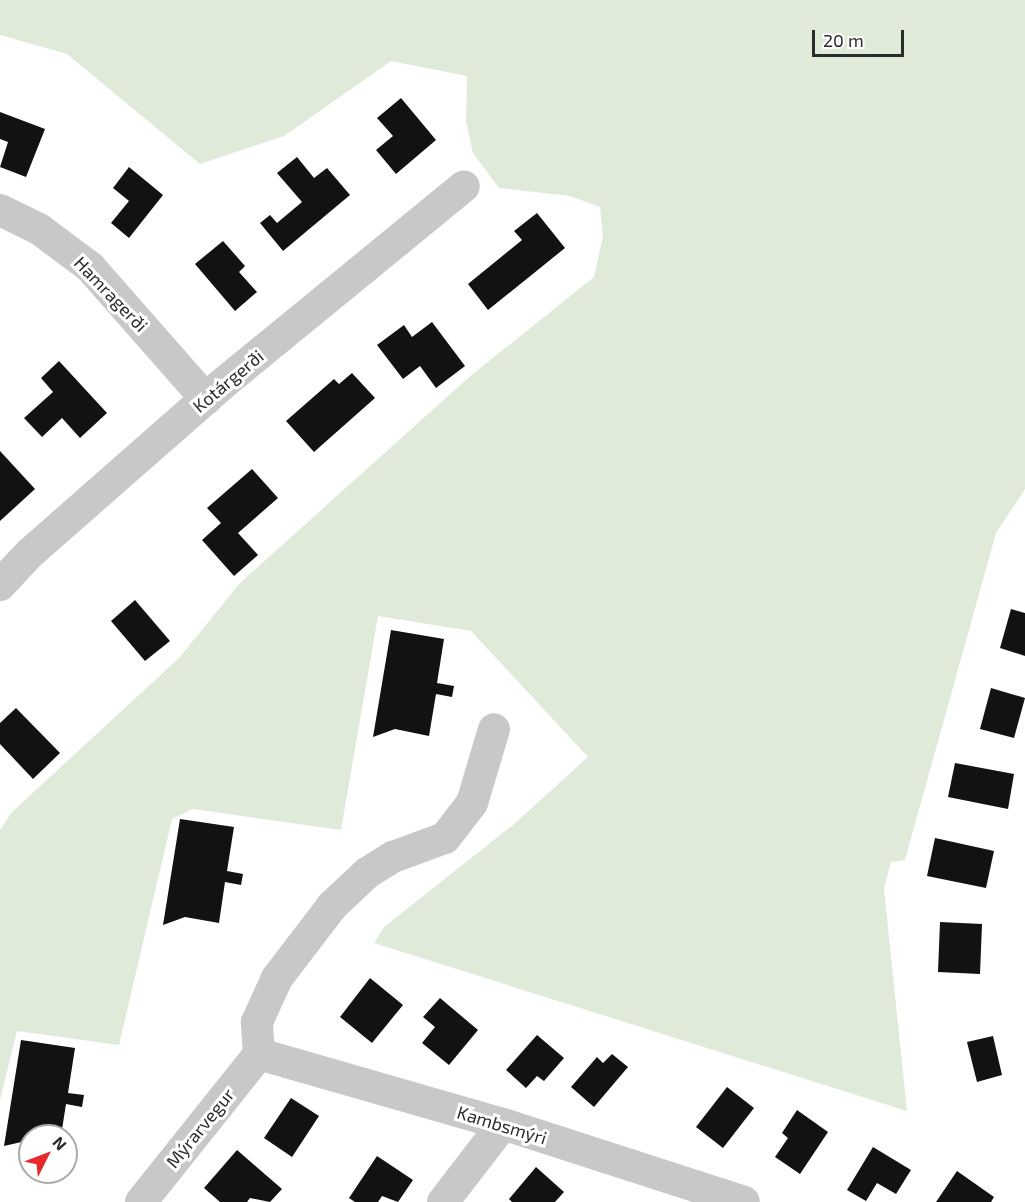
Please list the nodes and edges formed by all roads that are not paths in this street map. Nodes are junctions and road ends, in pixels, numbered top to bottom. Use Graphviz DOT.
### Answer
graph roads {
  1 [pos="464,186"];
  2 [pos="0,210"];
  3 [pos="206,399"];
  4 [pos="0,585"];
  5 [pos="494,729"];
  6 [pos="259,1054"];
  7 [pos="503,1124"];
  8 [pos="141,1202"];
  9 [pos="443,1202"];
  10 [pos="741,1202"];
  1 -- 3 [label="street, Kotárgerði"];
  2 -- 3 [label="street, Hamragerði"];
  3 -- 4 [label="street, Kotárgerði"];
  5 -- 6 [label="street"];
  6 -- 7 [label="street, Kambsmýri"];
  6 -- 8 [label="street, Mýrarvegur"];
  7 -- 9 [label="street"];
  7 -- 10 [label="street, Kambsmýri"];
}
